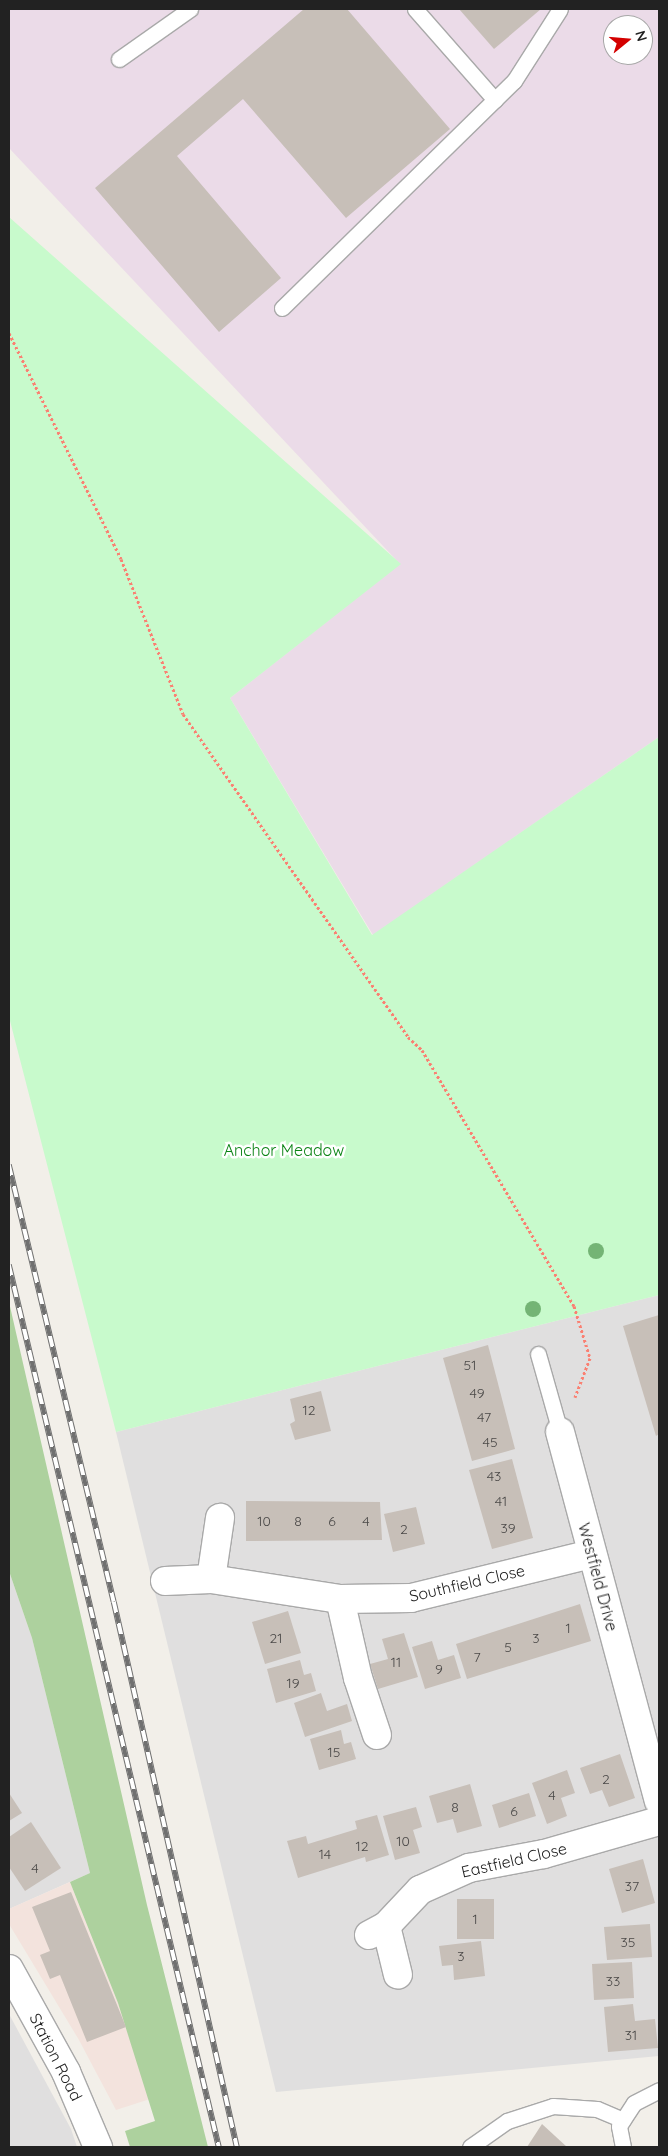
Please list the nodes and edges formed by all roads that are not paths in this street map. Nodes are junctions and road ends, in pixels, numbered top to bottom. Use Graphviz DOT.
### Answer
graph roads {
  1 [pos="190,9"];
  2 [pos="414,9"];
  3 [pos="560,9"];
  4 [pos="119,59"];
  5 [pos="495,100"];
  6 [pos="282,308"];
  7 [pos="538,1354"];
  8 [pos="560,1432"];
  9 [pos="220,1518"];
  10 [pos="592,1554"];
  11 [pos="211,1579"];
  12 [pos="165,1581"];
  13 [pos="340,1599"];
  14 [pos="378,1735"];
  15 [pos="659,1801"];
  16 [pos="659,1821"];
  17 [pos="9,1968"];
  18 [pos="398,1975"];
  19 [pos="659,2090"];
  20 [pos="623,2120"];
  21 [pos="98,2147"];
  22 [pos="470,2147"];
  23 [pos="623,2147"];
  1 -- 4 [label="lane"];
  2 -- 5 [label="lane"];
  3 -- 5 [label="lane"];
  5 -- 6 [label="lane"];
  7 -- 8 [label="lane, Westfield Drive"];
  8 -- 10 [label="street, Westfield Drive"];
  9 -- 11 [label="street"];
  10 -- 13 [label="street, Southfield Close"];
  10 -- 15 [label="street, Westfield Drive"];
  11 -- 12 [label="street, Southfield Close"];
  11 -- 13 [label="street, Southfield Close"];
  13 -- 14 [label="street"];
  16 -- 18 [label="street, Eastfield Close"];
  17 -- 21 [label="street, Station Road"];
  19 -- 20 [label="lane"];
  20 -- 22 [label="lane"];
  20 -- 23 [label="lane"];
}
